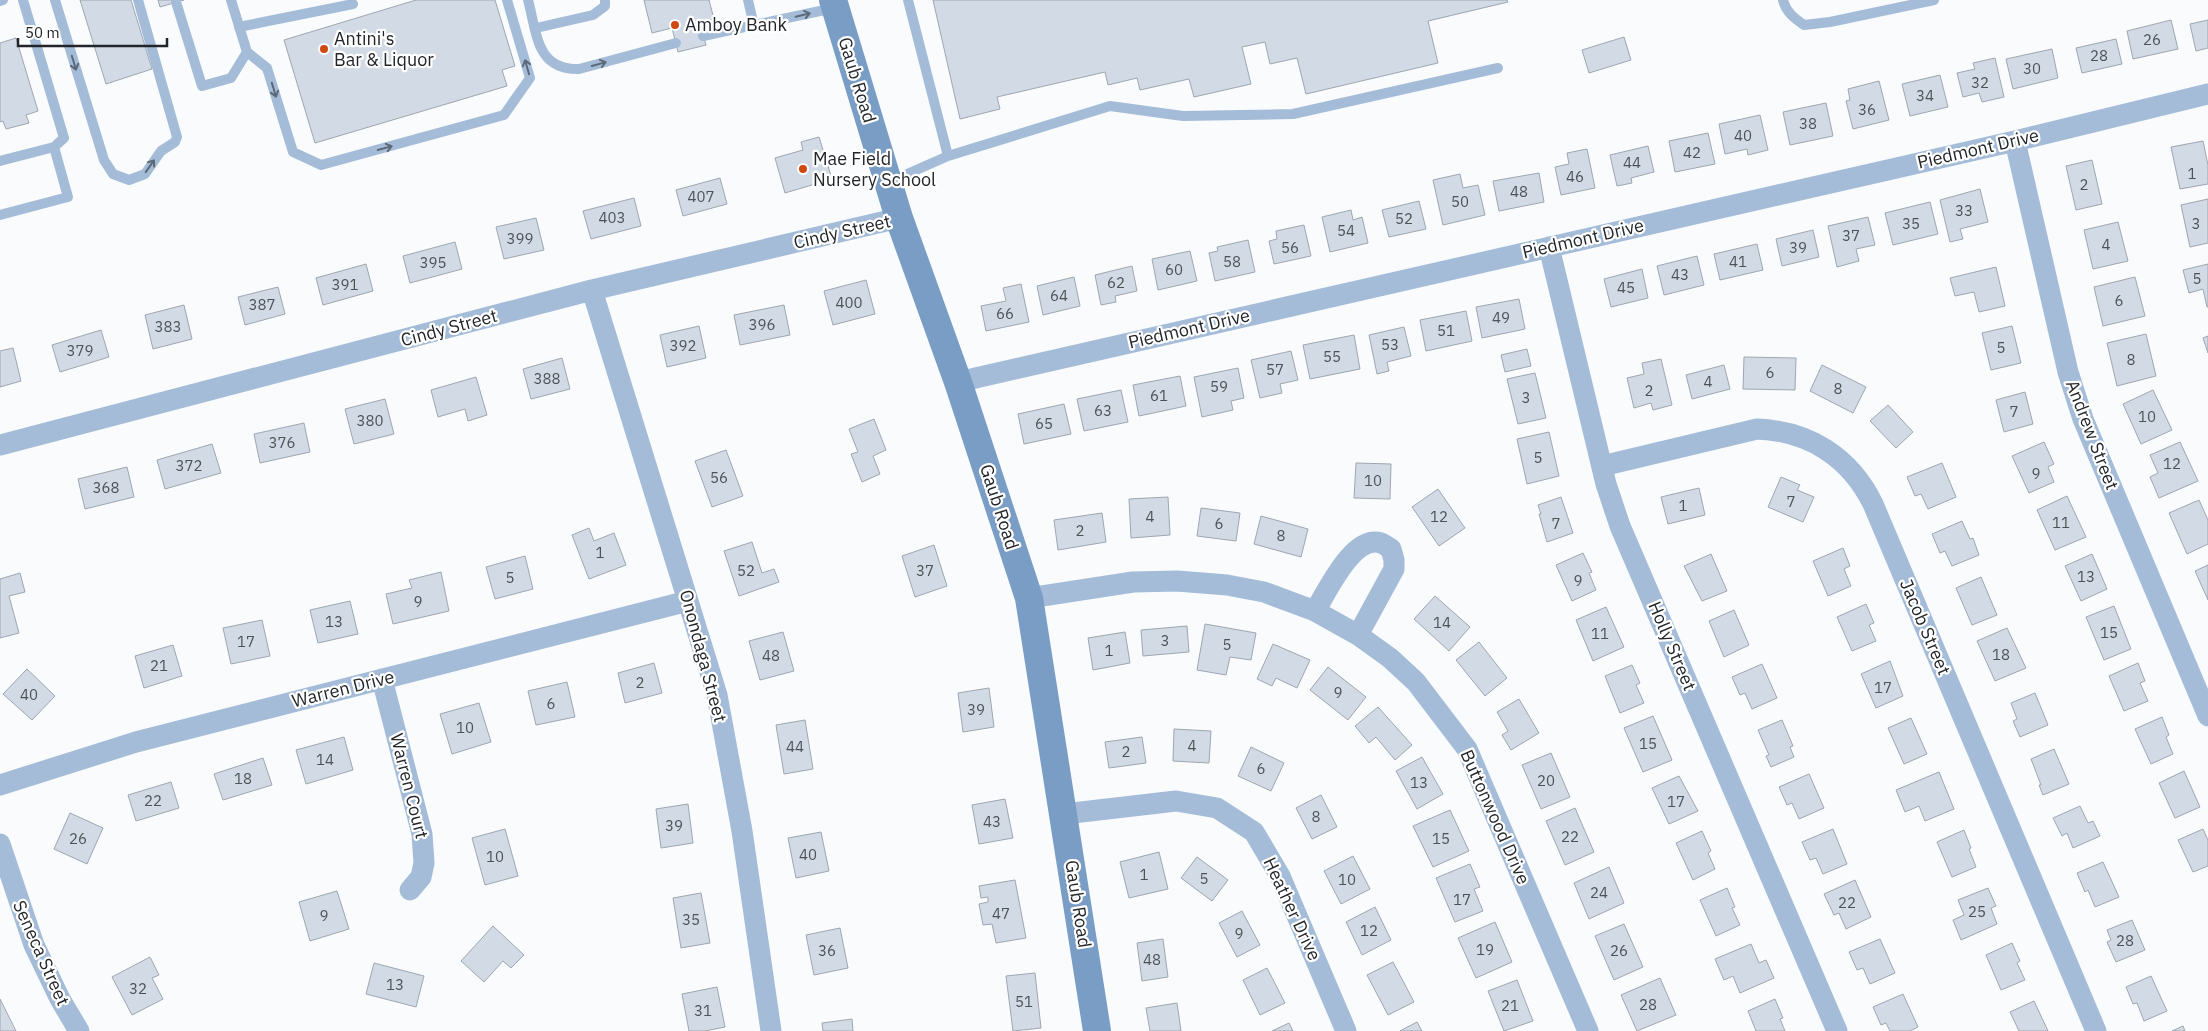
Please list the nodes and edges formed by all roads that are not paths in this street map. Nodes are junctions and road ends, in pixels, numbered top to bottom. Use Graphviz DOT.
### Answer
graph roads {
  1 [pos="23,0"];
  2 [pos="55,0"];
  3 [pos="138,0"];
  4 [pos="231,0"];
  5 [pos="507,0"];
  6 [pos="528,0"];
  7 [pos="605,0"];
  8 [pos="748,0"];
  9 [pos="908,0"];
  10 [pos="1783,0"];
  11 [pos="1934,0"];
  12 [pos="176,2"];
  13 [pos="353,4"];
  14 [pos="834,4"];
  15 [pos="754,26"];
  16 [pos="239,27"];
  17 [pos="536,28"];
  18 [pos="704,36"];
  19 [pos="676,43"];
  20 [pos="247,52"];
  21 [pos="1498,68"];
  22 [pos="2208,94"];
  23 [pos="2016,141"];
  24 [pos="54,147"];
  25 [pos="948,156"];
  26 [pos="0,161"];
  27 [pos="888,183"];
  28 [pos="0,214"];
  29 [pos="899,218"];
  30 [pos="1549,247"];
  31 [pos="592,290"];
  32 [pos="958,382"];
  33 [pos="0,445"];
  34 [pos="1602,466"];
  35 [pos="1029,598"];
  36 [pos="688,602"];
  37 [pos="1315,611"];
  38 [pos="1358,635"];
  39 [pos="382,679"];
  40 [pos="2208,716"];
  41 [pos="0,785"];
  42 [pos="1064,814"];
  43 [pos="0,844"];
  44 [pos="410,890"];
  45 [pos="79,1031"];
  46 [pos="771,1031"];
  47 [pos="1098,1031"];
  48 [pos="1346,1031"];
  49 [pos="1588,1031"];
  50 [pos="1837,1031"];
  51 [pos="2096,1031"];
  1 -- 24 [label="lane"];
  2 -- 3 [label="lane, one-way"];
  4 -- 16 [label="lane"];
  20 -- 5 [label="lane, one-way"];
  6 -- 17 [label="lane"];
  7 -- 17 [label="lane"];
  8 -- 15 [label="lane"];
  9 -- 25 [label="lane"];
  10 -- 11 [label="lane"];
  12 -- 20 [label="lane"];
  13 -- 16 [label="lane"];
  15 -- 14 [label="lane, one-way"];
  14 -- 27 [label="street, Gaub Road"];
  15 -- 18 [label="lane"];
  16 -- 20 [label="lane"];
  17 -- 19 [label="lane, one-way"];
  21 -- 25 [label="lane"];
  22 -- 23 [label="street, Piedmont Drive"];
  23 -- 30 [label="street, Piedmont Drive"];
  23 -- 40 [label="street, Andrew Street"];
  24 -- 26 [label="lane"];
  24 -- 28 [label="lane"];
  25 -- 27 [label="lane"];
  27 -- 29 [label="street, Gaub Road"];
  29 -- 31 [label="street, Cindy Street"];
  29 -- 32 [label="street, Gaub Road"];
  30 -- 32 [label="street, Piedmont Drive"];
  30 -- 34 [label="street, Holly Street"];
  31 -- 33 [label="street, Cindy Street"];
  31 -- 36 [label="street, Onondaga Street"];
  32 -- 35 [label="street, Gaub Road"];
  34 -- 50 [label="street, Holly Street"];
  34 -- 51 [label="street, Jacob Street"];
  35 -- 37 [label="street, Buttonwood Drive"];
  35 -- 42 [label="street, Gaub Road"];
  36 -- 39 [label="street, Warren Drive"];
  36 -- 46 [label="street, Onondaga Street"];
  37 -- 38 [label="street, Buttonwood Drive"];
  37 -- 38 [label="street"];
  38 -- 49 [label="street, Buttonwood Drive"];
  39 -- 41 [label="street, Warren Drive"];
  39 -- 44 [label="street, Warren Court"];
  42 -- 47 [label="street, Gaub Road"];
  42 -- 48 [label="street, Heather Drive"];
  43 -- 45 [label="street, Seneca Street"];
}
